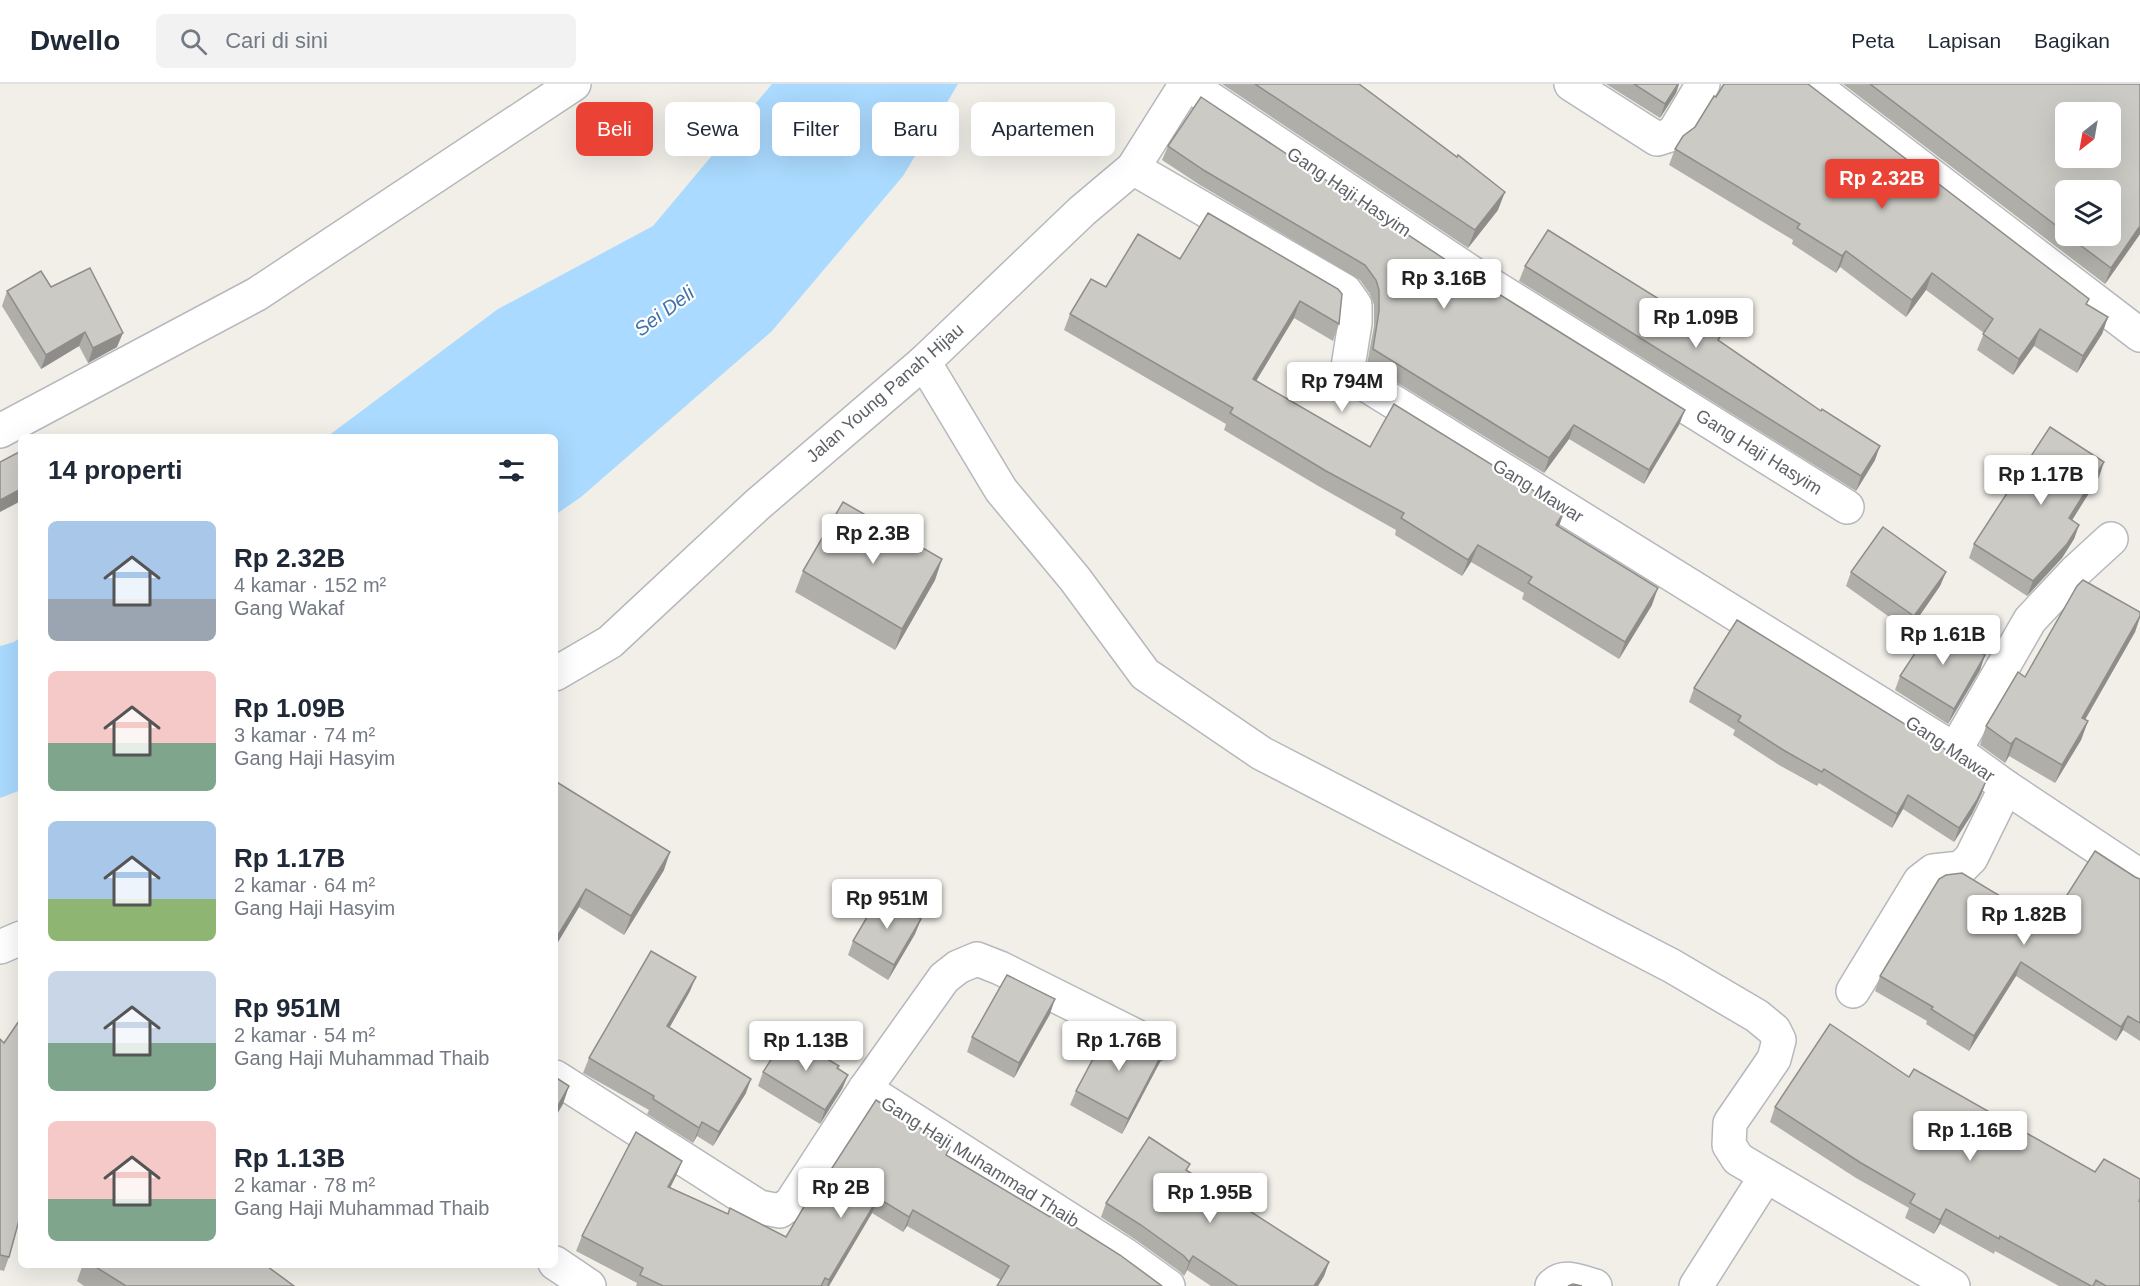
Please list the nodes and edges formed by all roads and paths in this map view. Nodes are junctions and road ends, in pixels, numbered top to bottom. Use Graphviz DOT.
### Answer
graph roads {
  1 [pos="574,84"];
  2 [pos="1187,84"];
  3 [pos="1570,84"];
  4 [pos="1703,84"];
  5 [pos="1812,84"];
  6 [pos="1133,168"];
  7 [pos="2140,335"];
  8 [pos="924,362"];
  9 [pos="0,431"];
  10 [pos="1848,507"];
  11 [pos="2111,539"];
  12 [pos="558,672"];
  13 [pos="1955,750"];
  14 [pos="2006,787"];
  15 [pos="2140,876"];
  16 [pos="18,939"];
  17 [pos="0,947"];
  18 [pos="1853,992"];
  19 [pos="1154,1044"];
  20 [pos="558,1079"];
  21 [pos="865,1089"];
  22 [pos="1766,1176"];
  23 [pos="558,1265"];
  24 [pos="589,1286"];
  25 [pos="1168,1286"];
  26 [pos="1552,1286"];
  27 [pos="1595,1286"];
  28 [pos="1696,1286"];
  29 [pos="1953,1286"];
  1 -- 9 [label="street"];
  2 -- 6 [label="street, Jalan Young Panah Hijau"];
  2 -- 10 [label="street, Gang Haji Hasyim"];
  3 -- 4 [label="street"];
  5 -- 7 [label="street"];
  6 -- 8 [label="street, Jalan Young Panah Hijau"];
  6 -- 13 [label="street, Gang Mawar"];
  8 -- 12 [label="street, Jalan Young Panah Hijau"];
  8 -- 22 [label="street"];
  11 -- 13 [label="street"];
  13 -- 14 [label="street, Gang Mawar"];
  14 -- 15 [label="street, Gang Mawar"];
  14 -- 18 [label="street"];
  16 -- 17 [label="street"];
  19 -- 21 [label="street"];
  20 -- 21 [label="street, Gang Haji Muhammad Thaib"];
  21 -- 25 [label="street, Gang Haji Muhammad Thaib"];
  22 -- 28 [label="street"];
  22 -- 29 [label="street"];
  23 -- 24 [label="street"];
  26 -- 27 [label="street"];
}
